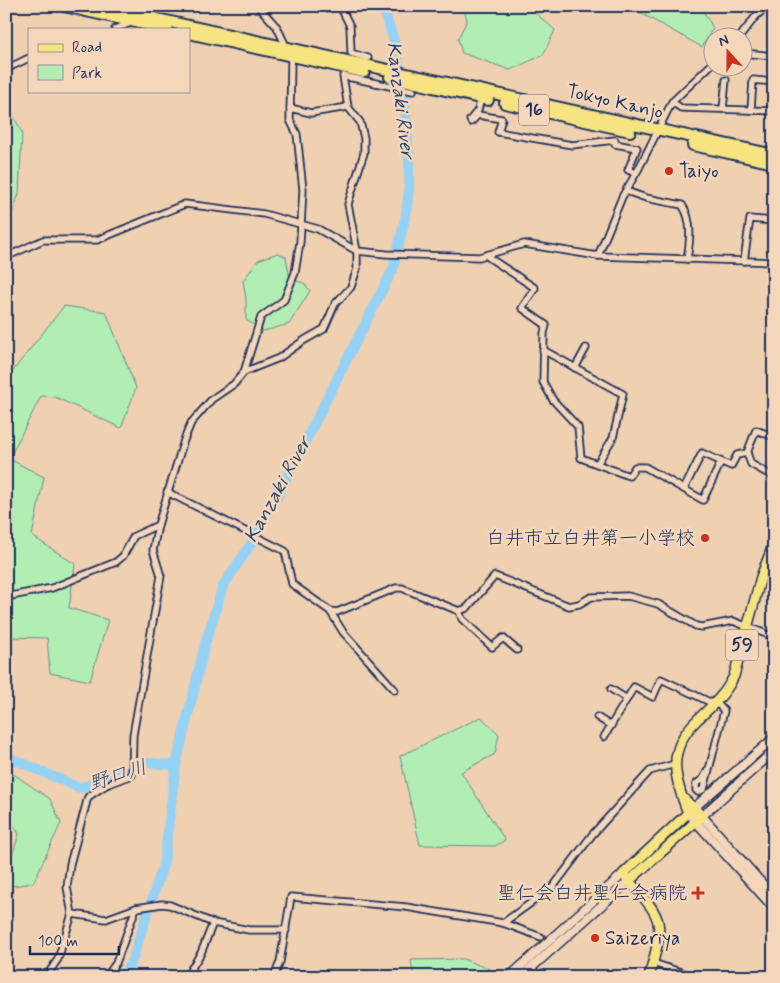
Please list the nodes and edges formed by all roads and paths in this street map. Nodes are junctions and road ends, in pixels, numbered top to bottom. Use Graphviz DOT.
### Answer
graph roads {
  1 [pos="64,6"];
  2 [pos="98,6"];
  3 [pos="163,6"];
  4 [pos="258,6"];
  5 [pos="340,6"];
  6 [pos="768,6"];
  7 [pos="132,12"];
  8 [pos="116,28"];
  9 [pos="165,28"];
  10 [pos="747,28"];
  11 [pos="190,33"];
  12 [pos="289,52"];
  13 [pos="752,54"];
  14 [pos="774,56"];
  15 [pos="28,58"];
  16 [pos="368,58"];
  17 [pos="6,69"];
  18 [pos="702,74"];
  19 [pos="392,78"];
  20 [pos="726,80"];
  21 [pos="774,82"];
  22 [pos="413,83"];
  23 [pos="481,98"];
  24 [pos="672,102"];
  25 [pos="348,107"];
  26 [pos="290,108"];
  27 [pos="723,109"];
  28 [pos="751,110"];
  29 [pos="774,111"];
  30 [pos="656,133"];
  31 [pos="774,155"];
  32 [pos="774,163"];
  33 [pos="636,174"];
  34 [pos="626,191"];
  35 [pos="774,221"];
  36 [pos="300,224"];
  37 [pos="357,251"];
  38 [pos="598,256"];
  39 [pos="488,257"];
  40 [pos="6,258"];
  41 [pos="687,259"];
  42 [pos="744,260"];
  43 [pos="774,262"];
  44 [pos="586,348"];
  45 [pos="543,350"];
  46 [pos="575,368"];
  47 [pos="244,372"];
  48 [pos="774,437"];
  49 [pos="747,453"];
  50 [pos="721,462"];
  51 [pos="598,464"];
  52 [pos="774,477"];
  53 [pos="684,489"];
  54 [pos="167,492"];
  55 [pos="158,525"];
  56 [pos="774,543"];
  57 [pos="6,597"];
  58 [pos="330,610"];
  59 [pos="459,611"];
  60 [pos="747,626"];
  61 [pos="774,637"];
  62 [pos="516,650"];
  63 [pos="611,689"];
  64 [pos="395,690"];
  65 [pos="627,699"];
  66 [pos="715,703"];
  67 [pos="597,717"];
  68 [pos="611,726"];
  69 [pos="604,737"];
  70 [pos="774,738"];
  71 [pos="774,751"];
  72 [pos="675,764"];
  73 [pos="709,768"];
  74 [pos="691,811"];
  75 [pos="699,819"];
  76 [pos="626,877"];
  77 [pos="774,897"];
  78 [pos="136,908"];
  79 [pos="774,908"];
  80 [pos="72,914"];
  81 [pos="213,923"];
  82 [pos="503,923"];
  83 [pos="286,930"];
  84 [pos="541,937"];
  85 [pos="653,963"];
  86 [pos="46,977"];
  87 [pos="106,977"];
  88 [pos="186,977"];
  89 [pos="274,977"];
  90 [pos="509,977"];
  91 [pos="522,977"];
  92 [pos="649,977"];
  93 [pos="696,977"];
  1 -- 7 [label="highway, Tokyo Kanjo / 16"];
  2 -- 7 [label="highway, Tokyo Kanjo / 16"];
  3 -- 7 [label="main road"];
  4 -- 12 [label="street"];
  5 -- 16 [label="street"];
  6 -- 10 [label="street"];
  7 -- 8 [label="street"];
  7 -- 9 [label="highway, Tokyo Kanjo / 16"];
  7 -- 12 [label="highway, Tokyo Kanjo / 16"];
  11 -- 12 [label="highway, Tokyo Kanjo / 16"];
  12 -- 19 [label="highway, Tokyo Kanjo / 16"];
  12 -- 26 [label="street"];
  13 -- 14 [label="street"];
  15 -- 17 [label="street"];
  18 -- 24 [label="street"];
  19 -- 22 [label="highway, Tokyo Kanjo / 16"];
  19 -- 22 [label="street"];
  19 -- 25 [label="street"];
  20 -- 27 [label="street"];
  21 -- 28 [label="street"];
  22 -- 23 [label="highway, Tokyo Kanjo / 16"];
  22 -- 30 [label="highway, Tokyo Kanjo / 16"];
  23 -- 30 [label="highway, Tokyo Kanjo / 16"];
  23 -- 33 [label="street"];
  24 -- 27 [label="street"];
  24 -- 30 [label="street"];
  25 -- 26 [label="street"];
  25 -- 37 [label="street"];
  26 -- 36 [label="street"];
  27 -- 28 [label="street"];
  28 -- 29 [label="street"];
  30 -- 31 [label="highway, Tokyo Kanjo / 16"];
  30 -- 32 [label="highway, Tokyo Kanjo / 16"];
  30 -- 33 [label="street"];
  33 -- 34 [label="street"];
  34 -- 38 [label="street"];
  34 -- 41 [label="street"];
  35 -- 42 [label="street"];
  36 -- 37 [label="street"];
  36 -- 40 [label="street"];
  36 -- 47 [label="street"];
  37 -- 39 [label="street"];
  37 -- 47 [label="street"];
  38 -- 39 [label="street"];
  38 -- 41 [label="street"];
  39 -- 45 [label="street"];
  41 -- 42 [label="street"];
  42 -- 43 [label="street"];
  44 -- 46 [label="street"];
  45 -- 46 [label="street"];
  45 -- 51 [label="street"];
  46 -- 51 [label="street"];
  47 -- 54 [label="street"];
  48 -- 49 [label="street"];
  49 -- 50 [label="street"];
  49 -- 52 [label="street"];
  50 -- 53 [label="street"];
  50 -- 53 [label="street"];
  51 -- 53 [label="street"];
  54 -- 55 [label="street"];
  54 -- 58 [label="street"];
  55 -- 57 [label="street"];
  55 -- 80 [label="street"];
  56 -- 60 [label="main road, 59"];
  58 -- 59 [label="street"];
  58 -- 64 [label="street"];
  59 -- 60 [label="street"];
  59 -- 62 [label="street"];
  60 -- 61 [label="street"];
  60 -- 66 [label="main road, 59"];
  63 -- 65 [label="street"];
  65 -- 66 [label="street"];
  65 -- 68 [label="street"];
  66 -- 72 [label="main road, 59"];
  66 -- 73 [label="street"];
  67 -- 68 [label="street"];
  68 -- 69 [label="street"];
  70 -- 74 [label="main road"];
  71 -- 75 [label="main road"];
  72 -- 74 [label="main road, 59"];
  72 -- 82 [label="street"];
  74 -- 75 [label="main road, 59"];
  74 -- 76 [label="main road"];
  75 -- 76 [label="main road"];
  75 -- 77 [label="main road"];
  75 -- 79 [label="main road"];
  76 -- 85 [label="main road"];
  76 -- 90 [label="main road"];
  76 -- 91 [label="main road"];
  78 -- 80 [label="street"];
  78 -- 81 [label="street"];
  78 -- 87 [label="street"];
  80 -- 86 [label="street"];
  81 -- 83 [label="street"];
  81 -- 88 [label="street"];
  82 -- 83 [label="street"];
  82 -- 84 [label="street"];
  83 -- 89 [label="street"];
  85 -- 92 [label="main road"];
  85 -- 93 [label="street"];
}
